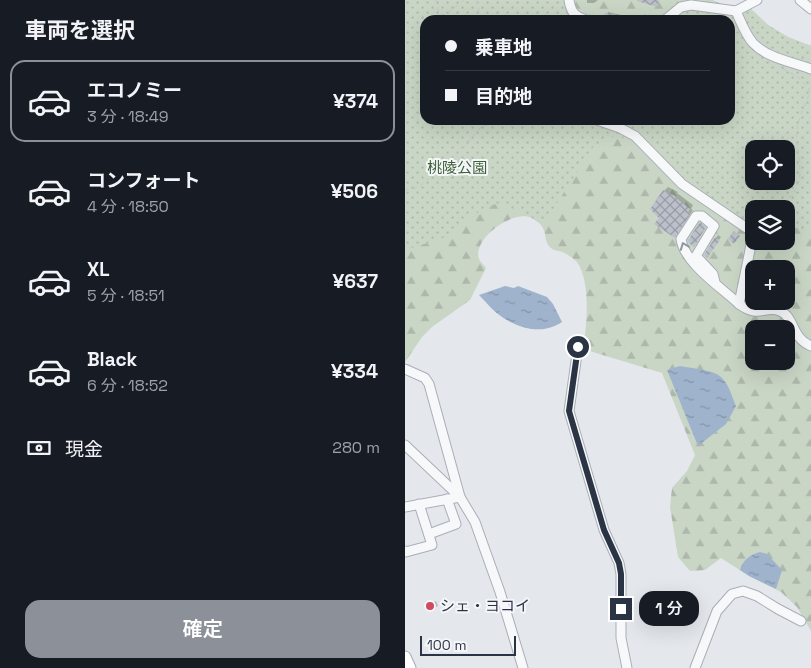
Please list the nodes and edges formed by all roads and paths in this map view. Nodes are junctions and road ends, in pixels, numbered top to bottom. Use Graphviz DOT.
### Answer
graph roads {
  1 [pos="435,0"];
  2 [pos="464,0"];
  3 [pos="477,0"];
  4 [pos="569,0"];
  5 [pos="757,0"];
  6 [pos="800,0"];
  7 [pos="811,10"];
  8 [pos="736,11"];
  9 [pos="480,15"];
  10 [pos="575,15"];
  11 [pos="671,15"];
  12 [pos="775,66"];
  13 [pos="811,68"];
  14 [pos="486,125"];
  15 [pos="611,125"];
  16 [pos="405,190"];
  17 [pos="785,200"];
  18 [pos="715,282"];
  19 [pos="739,304"];
  20 [pos="811,346"];
  21 [pos="578,347"];
  22 [pos="405,369"];
  23 [pos="405,445"];
  24 [pos="460,497"];
  25 [pos="447,500"];
  26 [pos="419,504"];
  27 [pos="405,507"];
  28 [pos="429,534"];
  29 [pos="405,551"];
  30 [pos="801,621"];
  31 [pos="405,657"];
  32 [pos="410,668"];
  33 [pos="523,668"];
  34 [pos="627,668"];
  35 [pos="695,668"];
  1 -- 2 [label="path"];
  3 -- 9 [label="path"];
  4 -- 10 [label="street"];
  5 -- 8 [label="street"];
  6 -- 7 [label="street"];
  8 -- 11 [label="street"];
  8 -- 13 [label="street"];
  12 -- 17 [label="path"];
  14 -- 16 [label="path"];
  15 -- 19 [label="street"];
  18 -- 18 [label="street, one-way"];
  18 -- 19 [label="street"];
  19 -- 20 [label="street"];
  21 -- 34 [label="street"];
  22 -- 24 [label="street"];
  23 -- 24 [label="street"];
  24 -- 25 [label="street"];
  24 -- 33 [label="street"];
  25 -- 26 [label="street"];
  25 -- 28 [label="street"];
  26 -- 27 [label="street"];
  26 -- 28 [label="street"];
  28 -- 29 [label="street"];
  30 -- 35 [label="street"];
  31 -- 32 [label="main road"];
}
